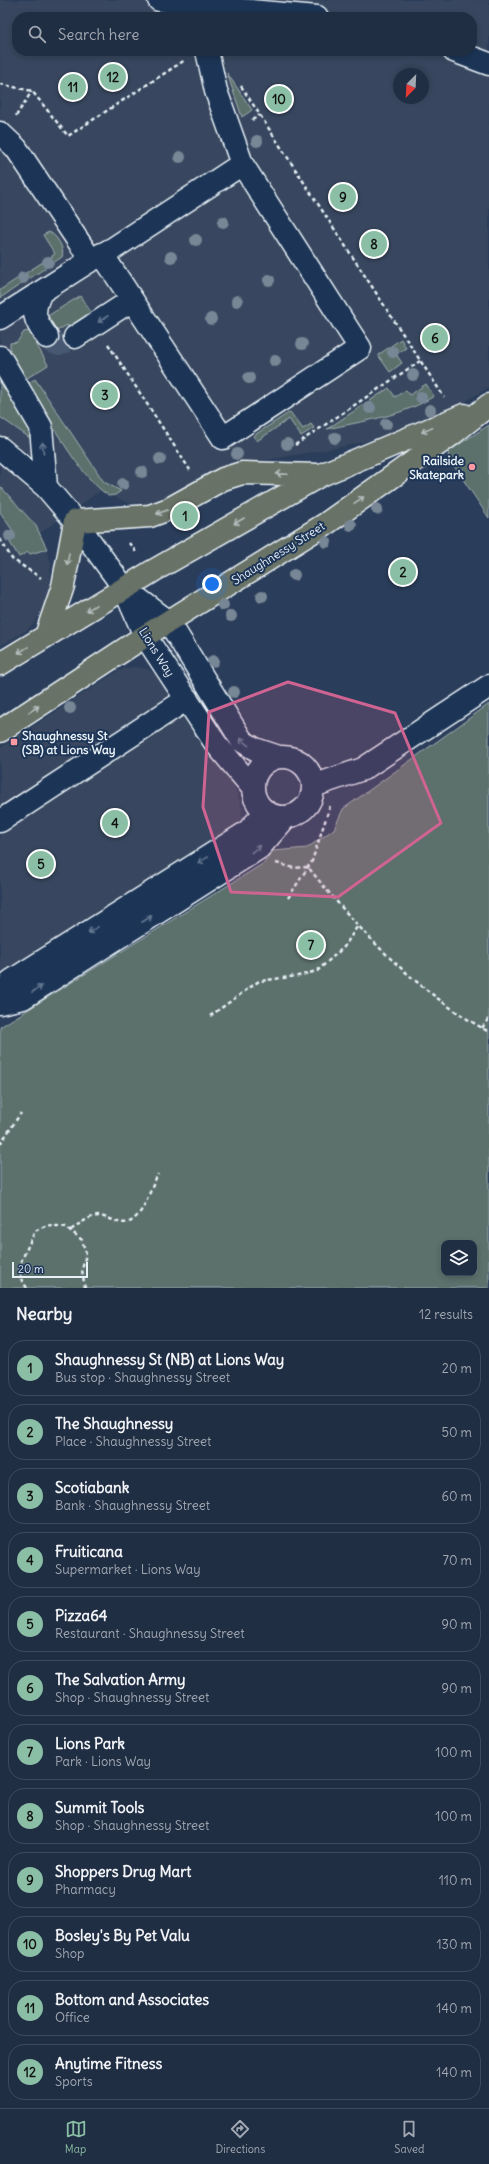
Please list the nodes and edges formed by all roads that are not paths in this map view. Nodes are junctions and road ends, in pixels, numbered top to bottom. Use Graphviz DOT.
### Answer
graph roads {
  1 [pos="159,0"];
  2 [pos="198,11"];
  3 [pos="218,12"];
  4 [pos="200,56"];
  5 [pos="467,56"];
  6 [pos="489,64"];
  7 [pos="2,134"];
  8 [pos="242,164"];
  9 [pos="96,257"];
  10 [pos="40,292"];
  11 [pos="132,300"];
  12 [pos="0,319"];
  13 [pos="47,337"];
  14 [pos="75,337"];
  15 [pos="0,357"];
  16 [pos="489,404"];
  17 [pos="0,448"];
  18 [pos="321,475"];
  19 [pos="46,487"];
  20 [pos="75,521"];
  21 [pos="124,588"];
  22 [pos="169,622"];
  23 [pos="46,636"];
  24 [pos="145,636"];
  25 [pos="0,664"];
  26 [pos="489,686"];
  27 [pos="187,699"];
  28 [pos="0,731"];
  29 [pos="279,757"];
  30 [pos="313,786"];
  31 [pos="252,787"];
  32 [pos="276,814"];
  33 [pos="0,821"];
  34 [pos="1,1002"];
  1 -- 2 [label="street"];
  2 -- 3 [label="street"];
  4 -- 8 [label="street"];
  5 -- 6 [label="street"];
  7 -- 9 [label="street"];
  8 -- 9 [label="street"];
  8 -- 11 [label="street"];
  9 -- 10 [label="street"];
  9 -- 11 [label="street"];
  10 -- 12 [label="street"];
  10 -- 13 [label="street"];
  11 -- 14 [label="street, one-way"];
  19 -- 15 [label="street, one-way"];
  16 -- 18 [label="main road, Shaughnessy Street, one-way"];
  22 -- 16 [label="main road, Shaughnessy Street, one-way"];
  17 -- 19 [label="street"];
  18 -- 20 [label="main road, one-way"];
  18 -- 21 [label="main road, Shaughnessy Street, one-way"];
  19 -- 20 [label="street"];
  20 -- 21 [label="street"];
  20 -- 23 [label="main road, one-way"];
  21 -- 22 [label="street, Lions Way"];
  21 -- 23 [label="main road, Shaughnessy Street, one-way"];
  21 -- 24 [label="street, Lions Way"];
  22 -- 24 [label="main road, Shaughnessy Street"];
  29 -- 22 [label="street, Lions Way, one-way"];
  23 -- 25 [label="main road, Shaughnessy Street, one-way"];
  24 -- 27 [label="street, Lions Way"];
  28 -- 24 [label="main road, Shaughnessy Street, one-way"];
  26 -- 30 [label="street"];
  27 -- 31 [label="street, Lions Way"];
  27 -- 33 [label="street"];
  29 -- 30 [label="street"];
  29 -- 31 [label="street"];
  30 -- 32 [label="street"];
  31 -- 32 [label="street"];
  32 -- 34 [label="street"];
}
